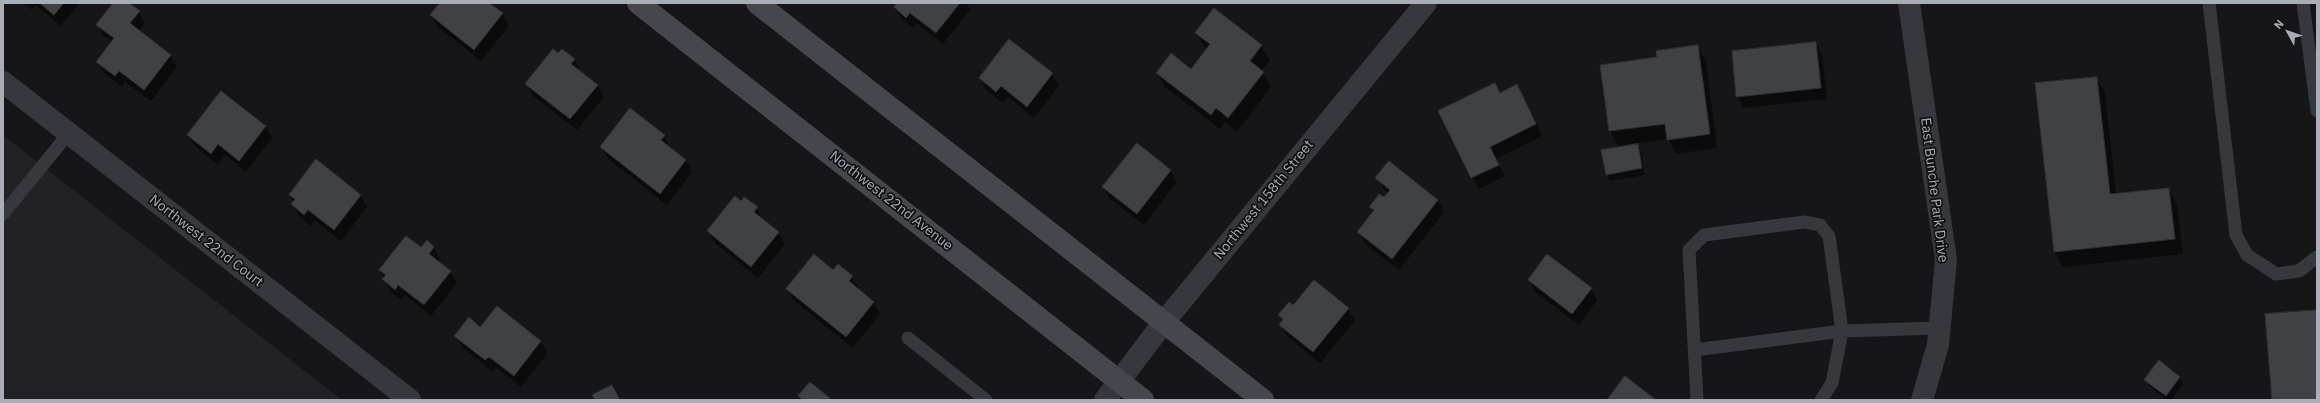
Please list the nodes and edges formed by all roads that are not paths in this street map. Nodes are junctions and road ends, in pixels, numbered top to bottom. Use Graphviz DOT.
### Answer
graph roads {
  1 [pos="638,3"];
  2 [pos="757,3"];
  3 [pos="1426,3"];
  4 [pos="1909,3"];
  5 [pos="2209,3"];
  6 [pos="2303,3"];
  7 [pos="2315,74"];
  8 [pos="3,82"];
  9 [pos="2317,111"];
  10 [pos="69,134"];
  11 [pos="3,214"];
  12 [pos="2317,257"];
  13 [pos="1164,322"];
  14 [pos="1939,328"];
  15 [pos="1842,331"];
  16 [pos="908,338"];
  17 [pos="1695,350"];
  18 [pos="1120,381"];
  19 [pos="410,400"];
  20 [pos="986,400"];
  21 [pos="1105,400"];
  22 [pos="1143,400"];
  23 [pos="1263,400"];
  24 [pos="1697,400"];
  25 [pos="1821,400"];
  26 [pos="1922,400"];
  1 -- 18 [label="main road, Northwest 22nd Avenue"];
  2 -- 13 [label="main road"];
  3 -- 13 [label="street, Northwest 158th Street"];
  4 -- 14 [label="street, East Bunche Park Drive"];
  5 -- 12 [label="lane"];
  6 -- 7 [label="lane"];
  7 -- 9 [label="lane"];
  8 -- 10 [label="street, Northwest 22nd Court"];
  10 -- 11 [label="lane"];
  10 -- 19 [label="street, Northwest 22nd Court"];
  13 -- 18 [label="street, Northwest 158th Street"];
  13 -- 23 [label="main road"];
  14 -- 15 [label="lane"];
  14 -- 26 [label="street, East Bunche Park Drive"];
  15 -- 17 [label="lane"];
  15 -- 17 [label="lane"];
  15 -- 25 [label="lane"];
  16 -- 20 [label="lane"];
  17 -- 24 [label="lane"];
  18 -- 21 [label="street, Northwest 158th Street"];
  18 -- 22 [label="main road, Northwest 22nd Avenue"];
}
